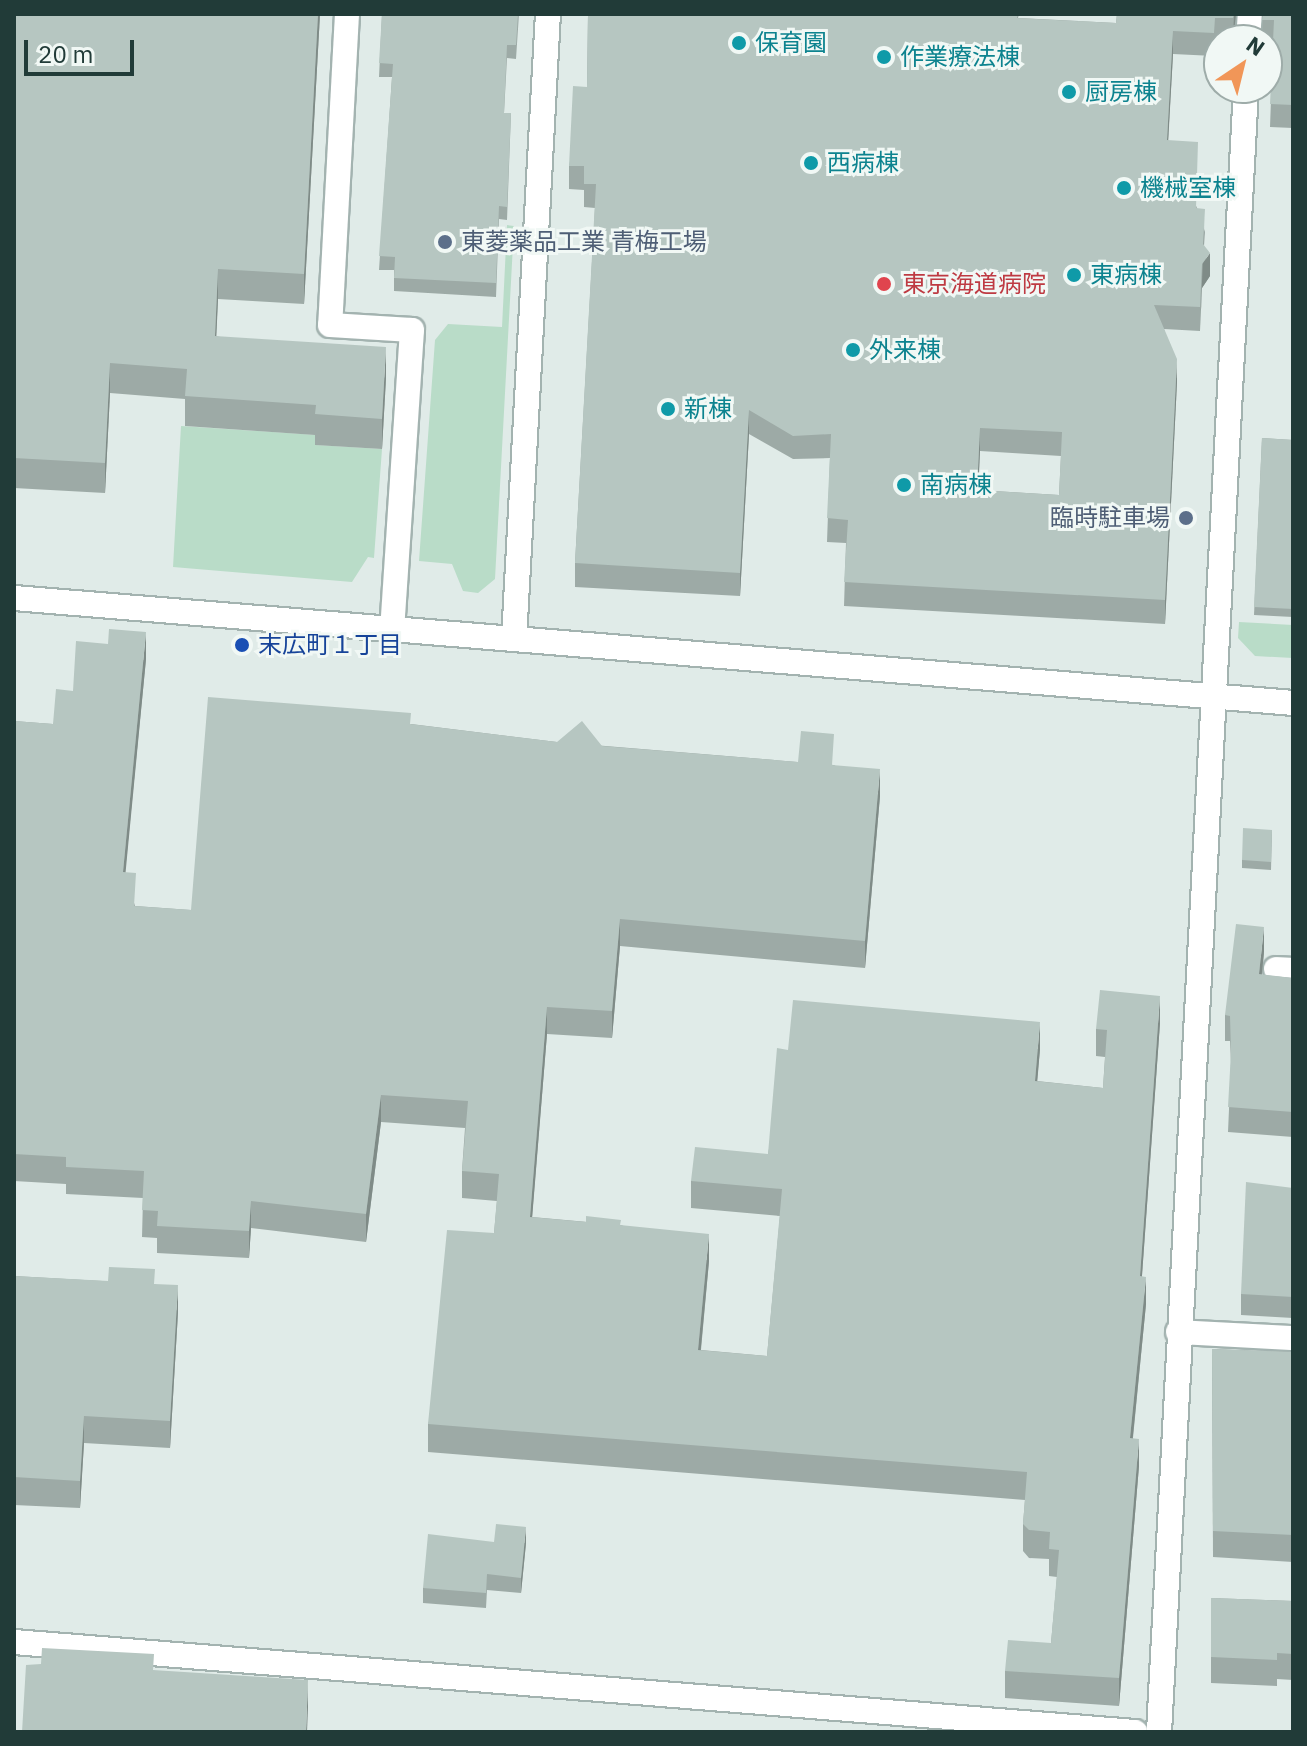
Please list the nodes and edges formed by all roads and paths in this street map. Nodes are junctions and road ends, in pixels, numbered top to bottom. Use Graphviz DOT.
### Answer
graph roads {
  1 [pos="347,14"];
  2 [pos="548,14"];
  3 [pos="1245,104"];
  4 [pos="14,598"];
  5 [pos="392,630"];
  6 [pos="514,639"];
  7 [pos="1212,697"];
  8 [pos="1293,703"];
  9 [pos="1178,1332"];
  10 [pos="1293,1338"];
  11 [pos="14,1642"];
  12 [pos="1135,1732"];
  13 [pos="1159,1732"];
  1 -- 5 [label="street"];
  2 -- 6 [label="street"];
  3 -- 7 [label="street"];
  4 -- 5 [label="street"];
  5 -- 6 [label="street"];
  6 -- 7 [label="street"];
  7 -- 8 [label="street"];
  7 -- 9 [label="street"];
  9 -- 10 [label="street"];
  9 -- 13 [label="street"];
  11 -- 12 [label="street"];
}
